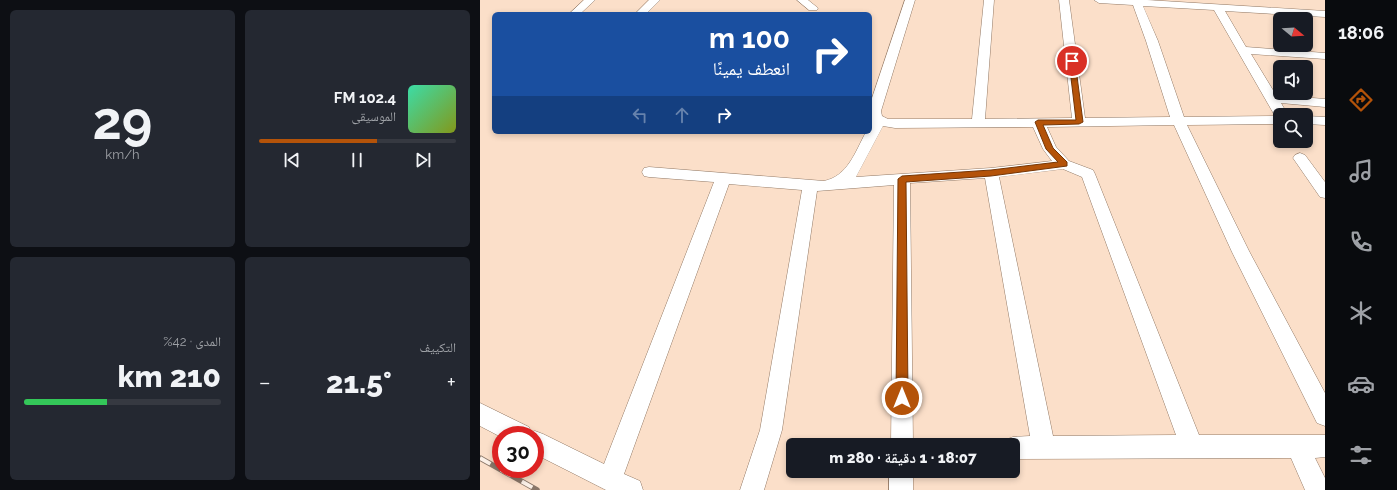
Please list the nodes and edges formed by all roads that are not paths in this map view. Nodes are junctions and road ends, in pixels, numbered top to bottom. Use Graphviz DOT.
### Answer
graph roads {
  1 [pos="590,0"];
  2 [pos="655,0"];
  3 [pos="802,0"];
  4 [pos="910,0"];
  5 [pos="989,0"];
  6 [pos="1064,0"];
  7 [pos="1099,0"];
  8 [pos="1137,2"];
  9 [pos="813,8"];
  10 [pos="1218,8"];
  11 [pos="576,12"];
  12 [pos="642,12"];
  13 [pos="1325,14"];
  14 [pos="1243,50"];
  15 [pos="1325,56"];
  16 [pos="1272,99"];
  17 [pos="1325,103"];
  18 [pos="1277,108"];
  19 [pos="1178,120"];
  20 [pos="1273,120"];
  21 [pos="1313,120"];
  22 [pos="879,121"];
  23 [pos="1325,121"];
  24 [pos="1038,122"];
  25 [pos="1079,122"];
  26 [pos="978,123"];
  27 [pos="1300,158"];
  28 [pos="1064,164"];
  29 [pos="649,172"];
  30 [pos="991,173"];
  31 [pos="723,178"];
  32 [pos="902,179"];
  33 [pos="838,183"];
  34 [pos="810,186"];
  35 [pos="1325,193"];
  36 [pos="480,414"];
  37 [pos="1325,415"];
  38 [pos="503,426"];
  39 [pos="902,438"];
  40 [pos="544,446"];
  41 [pos="1297,446"];
  42 [pos="1325,446"];
  43 [pos="1192,447"];
  44 [pos="1020,448"];
  45 [pos="1044,448"];
  46 [pos="901,478"];
  47 [pos="610,479"];
  48 [pos="631,490"];
  49 [pos="752,490"];
  50 [pos="901,490"];
  51 [pos="1318,490"];
  1 -- 11 [label="street"];
  2 -- 12 [label="street"];
  3 -- 9 [label="street"];
  4 -- 22 [label="street"];
  5 -- 26 [label="street"];
  6 -- 25 [label="street"];
  7 -- 8 [label="street"];
  8 -- 10 [label="street"];
  8 -- 19 [label="street"];
  10 -- 13 [label="street"];
  10 -- 14 [label="street"];
  14 -- 15 [label="street"];
  14 -- 16 [label="street"];
  16 -- 17 [label="street"];
  16 -- 18 [label="street"];
  19 -- 20 [label="street"];
  19 -- 25 [label="street"];
  19 -- 37 [label="street"];
  21 -- 23 [label="street"];
  22 -- 26 [label="street"];
  22 -- 33 [label="street"];
  24 -- 25 [label="street"];
  24 -- 26 [label="street"];
  24 -- 28 [label="street"];
  27 -- 35 [label="street"];
  28 -- 30 [label="street"];
  28 -- 43 [label="street"];
  29 -- 31 [label="street"];
  30 -- 32 [label="street"];
  30 -- 45 [label="street"];
  31 -- 34 [label="street"];
  31 -- 47 [label="street"];
  32 -- 33 [label="street"];
  32 -- 39 [label="street"];
  33 -- 34 [label="street"];
  34 -- 49 [label="street"];
  36 -- 38 [label="street"];
  40 -- 47 [label="street"];
  41 -- 42 [label="street"];
  41 -- 43 [label="street"];
  41 -- 51 [label="street"];
  43 -- 45 [label="street"];
  44 -- 45 [label="street"];
  46 -- 50 [label="street"];
  47 -- 48 [label="street"];
}
